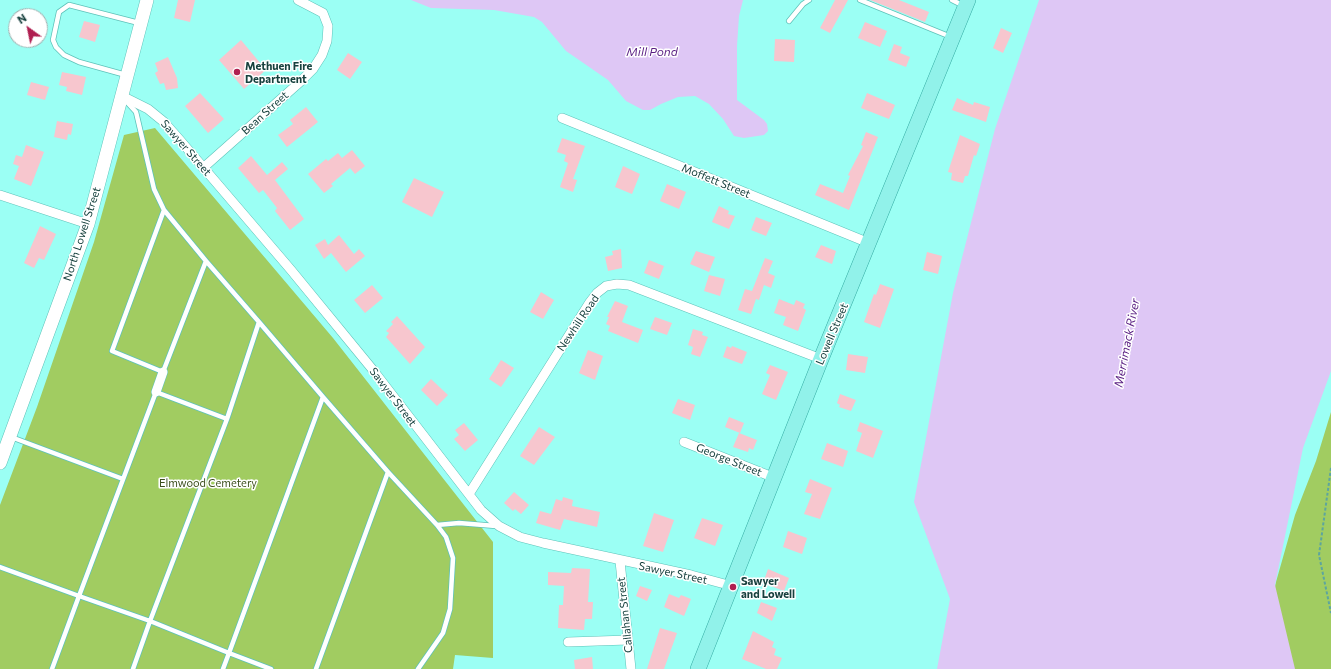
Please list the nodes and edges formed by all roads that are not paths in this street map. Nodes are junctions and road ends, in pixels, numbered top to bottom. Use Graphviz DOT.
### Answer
graph roads {
  1 [pos="147,0"];
  2 [pos="298,0"];
  3 [pos="809,0"];
  4 [pos="860,0"];
  5 [pos="962,2"];
  6 [pos="789,21"];
  7 [pos="141,23"];
  8 [pos="952,38"];
  9 [pos="127,75"];
  10 [pos="122,96"];
  11 [pos="562,118"];
  12 [pos="203,168"];
  13 [pos="0,195"];
  14 [pos="164,210"];
  15 [pos="88,224"];
  16 [pos="870,243"];
  17 [pos="206,261"];
  18 [pos="259,322"];
  19 [pos="821,359"];
  20 [pos="164,372"];
  21 [pos="156,392"];
  22 [pos="324,398"];
  23 [pos="227,419"];
  24 [pos="10,436"];
  25 [pos="684,442"];
  26 [pos="0,463"];
  27 [pos="388,472"];
  28 [pos="775,478"];
  29 [pos="123,479"];
  30 [pos="469,494"];
  31 [pos="437,525"];
  32 [pos="499,526"];
  33 [pos="620,561"];
  34 [pos="0,567"];
  35 [pos="732,586"];
  36 [pos="79,596"];
  37 [pos="150,621"];
  38 [pos="628,640"];
  39 [pos="568,642"];
  40 [pos="229,653"];
  41 [pos="52,669"];
  42 [pos="133,669"];
  43 [pos="223,669"];
  44 [pos="271,669"];
  45 [pos="316,669"];
  46 [pos="418,669"];
  47 [pos="631,669"];
  48 [pos="698,669"];
  1 -- 7 [label="main road, North Lowell Street"];
  2 -- 12 [label="street, Bean Street"];
  3 -- 6 [label="lane"];
  4 -- 8 [label="lane"];
  5 -- 8 [label="main road, Lowell Street"];
  7 -- 9 [label="main road, North Lowell Street"];
  7 -- 9 [label="lane"];
  8 -- 16 [label="main road, Lowell Street"];
  9 -- 10 [label="main road, North Lowell Street"];
  10 -- 12 [label="street, Sawyer Street"];
  10 -- 14 [label="lane"];
  10 -- 15 [label="main road, North Lowell Street"];
  11 -- 16 [label="street, Moffett Street"];
  12 -- 30 [label="street, Sawyer Street"];
  13 -- 15 [label="street"];
  14 -- 17 [label="lane"];
  14 -- 20 [label="lane"];
  15 -- 24 [label="main road, North Lowell Street"];
  16 -- 19 [label="main road, Lowell Street"];
  17 -- 18 [label="lane"];
  17 -- 20 [label="lane"];
  18 -- 22 [label="lane"];
  18 -- 23 [label="lane"];
  19 -- 28 [label="main road, Lowell Street"];
  19 -- 30 [label="street, Newhill Road"];
  20 -- 21 [label="street"];
  21 -- 23 [label="lane"];
  21 -- 29 [label="lane"];
  22 -- 27 [label="lane"];
  22 -- 40 [label="lane"];
  23 -- 37 [label="lane"];
  24 -- 26 [label="main road, North Lowell Street"];
  24 -- 29 [label="lane"];
  25 -- 28 [label="street, George Street"];
  27 -- 31 [label="lane"];
  27 -- 45 [label="lane"];
  28 -- 35 [label="main road, Lowell Street"];
  29 -- 36 [label="lane"];
  30 -- 32 [label="street, Sawyer Street"];
  31 -- 32 [label="lane"];
  31 -- 46 [label="lane"];
  32 -- 33 [label="street, Sawyer Street"];
  33 -- 35 [label="street, Sawyer Street"];
  33 -- 38 [label="street, Callahan Street"];
  34 -- 36 [label="lane"];
  35 -- 48 [label="main road, Lowell Street"];
  36 -- 37 [label="lane"];
  36 -- 41 [label="lane"];
  37 -- 40 [label="lane"];
  37 -- 42 [label="lane"];
  38 -- 39 [label="street"];
  38 -- 47 [label="street, Callahan Street"];
  40 -- 43 [label="lane"];
  40 -- 44 [label="lane"];
}
